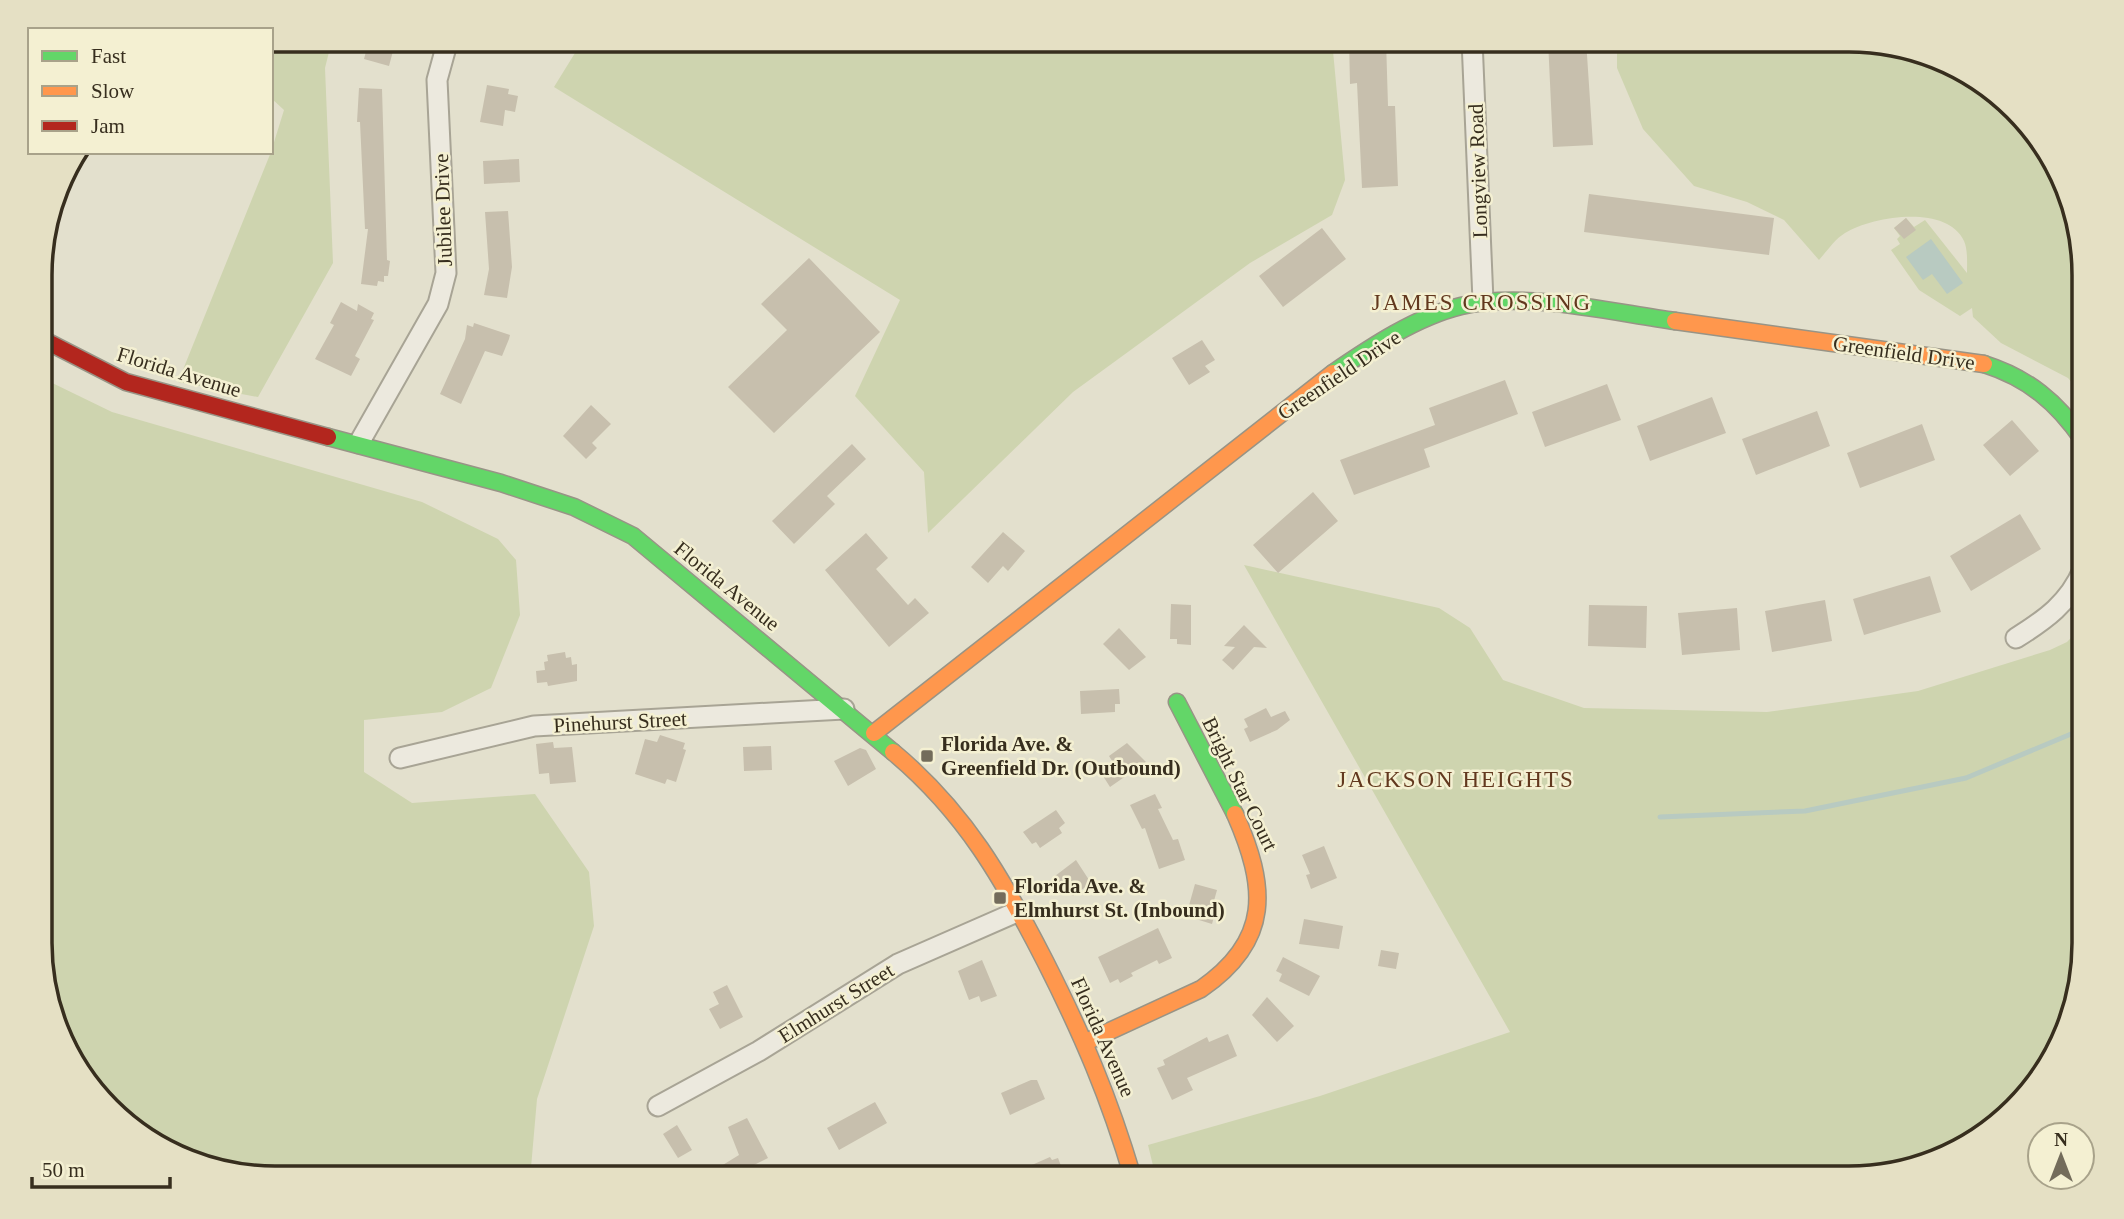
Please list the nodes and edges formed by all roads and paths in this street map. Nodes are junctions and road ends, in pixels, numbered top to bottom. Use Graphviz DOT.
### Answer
graph roads {
  1 [pos="445,52"];
  2 [pos="1473,52"];
  3 [pos="1483,301"];
  4 [pos="52,344"];
  5 [pos="2071,423"];
  6 [pos="359,443"];
  7 [pos="2071,594"];
  8 [pos="2015,638"];
  9 [pos="1177,702"];
  10 [pos="844,709"];
  11 [pos="874,733"];
  12 [pos="400,758"];
  13 [pos="1019,911"];
  14 [pos="1086,1042"];
  15 [pos="658,1106"];
  16 [pos="1130,1166"];
  1 -- 6 [label="street, Jubilee Drive"];
  2 -- 3 [label="street, Longview Road"];
  3 -- 5 [label="street, Greenfield Drive"];
  3 -- 11 [label="street, Greenfield Drive"];
  4 -- 6 [label="street, Florida Avenue"];
  6 -- 10 [label="street, Florida Avenue"];
  7 -- 8 [label="street"];
  9 -- 14 [label="street, Bright Star Court"];
  10 -- 11 [label="street, Florida Avenue"];
  10 -- 12 [label="street, Pinehurst Street"];
  11 -- 13 [label="street, Florida Avenue"];
  13 -- 14 [label="street, Florida Avenue"];
  13 -- 15 [label="street, Elmhurst Street"];
  14 -- 16 [label="street, Florida Avenue"];
}
